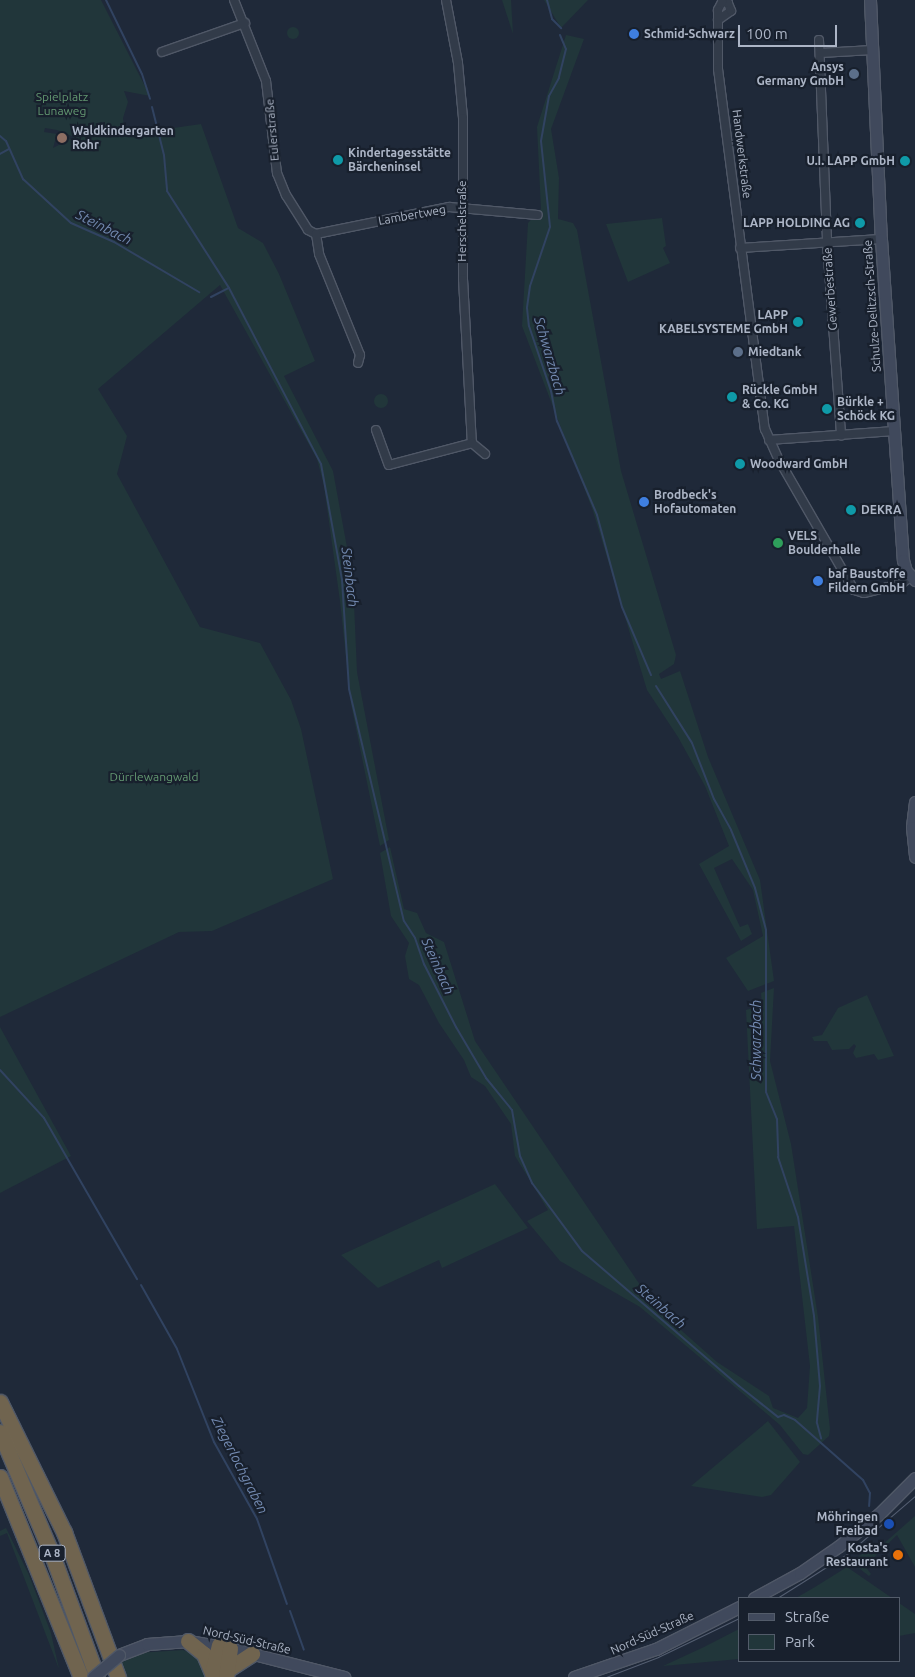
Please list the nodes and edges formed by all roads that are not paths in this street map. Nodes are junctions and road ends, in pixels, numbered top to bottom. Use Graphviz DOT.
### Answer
graph roads {
  1 [pos="234,0"];
  2 [pos="446,0"];
  3 [pos="870,0"];
  4 [pos="718,20"];
  5 [pos="245,23"];
  6 [pos="819,40"];
  7 [pos="873,50"];
  8 [pos="162,52"];
  9 [pos="820,53"];
  10 [pos="462,207"];
  11 [pos="538,215"];
  12 [pos="316,234"];
  13 [pos="881,239"];
  14 [pos="827,243"];
  15 [pos="740,248"];
  16 [pos="358,363"];
  17 [pos="376,430"];
  18 [pos="894,431"];
  19 [pos="840,435"];
  20 [pos="769,440"];
  21 [pos="472,443"];
  22 [pos="485,454"];
  23 [pos="913,579"];
  24 [pos="915,802"];
  25 [pos="915,857"];
  26 [pos="0,1402"];
  27 [pos="0,1432"];
  28 [pos="0,1477"];
  29 [pos="915,1478"];
  30 [pos="756,1597"];
  31 [pos="738,1608"];
  32 [pos="188,1641"];
  33 [pos="228,1662"];
  34 [pos="81,1677"];
  35 [pos="95,1677"];
  36 [pos="118,1677"];
  37 [pos="344,1677"];
  38 [pos="574,1677"];
  1 -- 5 [label="street, Eulerstraße"];
  2 -- 10 [label="street, Herschelstraße"];
  3 -- 7 [label="main road, Schulze-Delitzsch-Straße"];
  4 -- 15 [label="street, Handwerkstraße"];
  5 -- 8 [label="street"];
  5 -- 12 [label="street, Eulerstraße"];
  6 -- 9 [label="street, Gewerbestraße"];
  7 -- 9 [label="street"];
  7 -- 13 [label="main road, Schulze-Delitzsch-Straße"];
  9 -- 14 [label="street, Gewerbestraße"];
  10 -- 11 [label="street, Lambertweg"];
  10 -- 12 [label="street, Lambertweg"];
  10 -- 21 [label="street, Herschelstraße"];
  12 -- 16 [label="street"];
  13 -- 14 [label="street"];
  13 -- 18 [label="main road, Schulze-Delitzsch-Straße"];
  14 -- 15 [label="street"];
  14 -- 19 [label="street, Gewerbestraße"];
  15 -- 20 [label="street, Handwerkstraße"];
  17 -- 21 [label="street"];
  18 -- 19 [label="street"];
  18 -- 23 [label="main road, Schulze-Delitzsch-Straße"];
  19 -- 20 [label="street"];
  20 -- 23 [label="street, Handwerkstraße"];
  21 -- 22 [label="street"];
  24 -- 25 [label="main road"];
  26 -- 36 [label="highway, A 8"];
  27 -- 35 [label="highway, A 8"];
  28 -- 34 [label="highway, A 8"];
  29 -- 30 [label="main road"];
  31 -- 38 [label="main road, Nord-Süd-Straße"];
  32 -- 33 [label="main road, Nord-Süd-Straße"];
  32 -- 33 [label="highway"];
  32 -- 35 [label="main road, Nord-Süd-Straße, bridge"];
  33 -- 37 [label="main road, Nord-Süd-Straße"];
}
